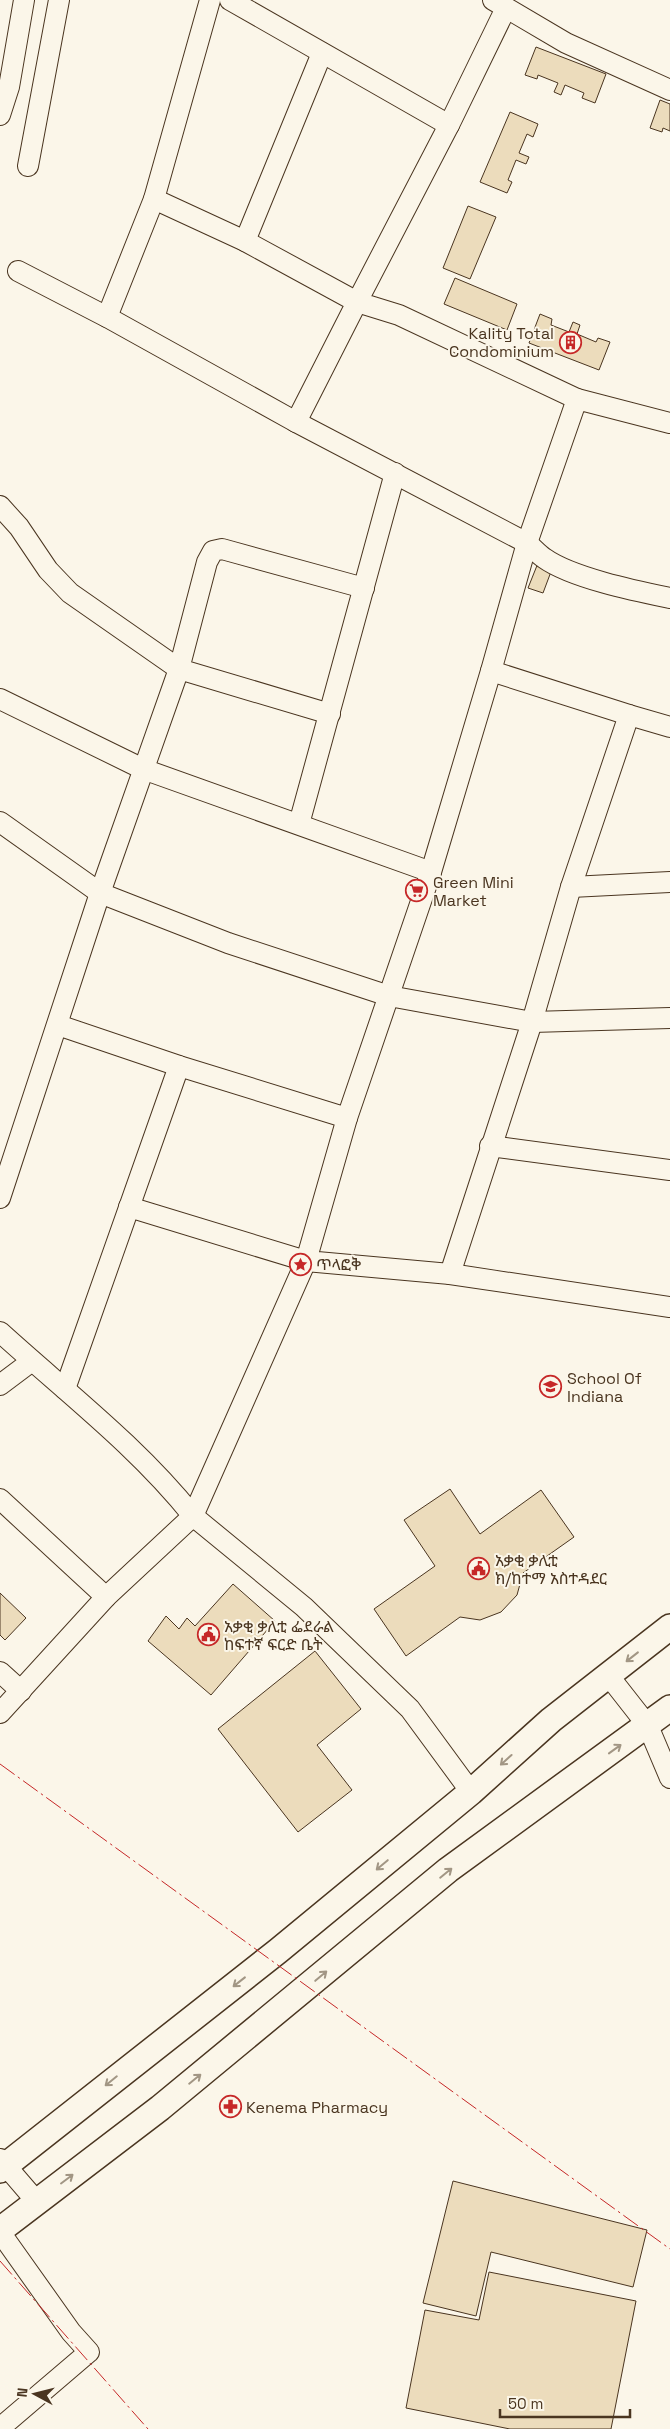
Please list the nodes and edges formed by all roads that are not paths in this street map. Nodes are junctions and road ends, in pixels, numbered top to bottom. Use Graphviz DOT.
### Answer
graph roads {
  1 [pos="24,0"];
  2 [pos="58,0"];
  3 [pos="210,0"];
  4 [pos="230,0"];
  5 [pos="499,4"];
  6 [pos="322,53"];
  7 [pos="670,90"];
  8 [pos="0,115"];
  9 [pos="449,125"];
  10 [pos="28,166"];
  11 [pos="154,199"];
  12 [pos="245,241"];
  13 [pos="18,271"];
  14 [pos="362,294"];
  15 [pos="107,317"];
  16 [pos="577,398"];
  17 [pos="296,422"];
  18 [pos="670,423"];
  19 [pos="396,473"];
  20 [pos="0,506"];
  21 [pos="527,543"];
  22 [pos="364,588"];
  23 [pos="670,598"];
  24 [pos="179,669"];
  25 [pos="492,671"];
  26 [pos="0,699"];
  27 [pos="330,714"];
  28 [pos="629,715"];
  29 [pos="670,727"];
  30 [pos="143,769"];
  31 [pos="0,822"];
  32 [pos="299,824"];
  33 [pos="431,872"];
  34 [pos="670,882"];
  35 [pos="571,887"];
  36 [pos="100,893"];
  37 [pos="389,996"];
  38 [pos="670,1018"];
  39 [pos="532,1022"];
  40 [pos="58,1025"];
  41 [pos="179,1066"];
  42 [pos="347,1118"];
  43 [pos="490,1146"];
  44 [pos="670,1170"];
  45 [pos="0,1198"];
  46 [pos="129,1207"];
  47 [pos="306,1261"];
  48 [pos="450,1274"];
  49 [pos="670,1307"];
  50 [pos="0,1332"];
  51 [pos="32,1361"];
  52 [pos="0,1385"];
  53 [pos="65,1389"];
  54 [pos="0,1499"];
  55 [pos="193,1516"];
  56 [pos="106,1597"];
  57 [pos="670,1627"];
  58 [pos="0,1672"];
  59 [pos="608,1676"];
  60 [pos="21,1692"];
  61 [pos="670,1708"];
  62 [pos="0,1714"];
  63 [pos="648,1726"];
  64 [pos="670,1778"];
  65 [pos="471,1792"];
  66 [pos="2,2165"];
  67 [pos="37,2202"];
  68 [pos="0,2231"];
  69 [pos="0,2428"];
  1 -- 8 [label="street"];
  2 -- 10 [label="street"];
  3 -- 11 [label="street"];
  4 -- 6 [label="street"];
  5 -- 7 [label="street"];
  5 -- 9 [label="street"];
  6 -- 9 [label="street"];
  6 -- 12 [label="street"];
  9 -- 14 [label="street"];
  11 -- 12 [label="street"];
  11 -- 15 [label="street"];
  12 -- 14 [label="street"];
  13 -- 15 [label="street"];
  14 -- 16 [label="street"];
  14 -- 17 [label="street"];
  15 -- 17 [label="street"];
  16 -- 18 [label="street"];
  16 -- 21 [label="street"];
  17 -- 19 [label="street"];
  19 -- 21 [label="street"];
  19 -- 22 [label="street"];
  20 -- 24 [label="street"];
  21 -- 23 [label="street"];
  21 -- 25 [label="street"];
  22 -- 24 [label="street"];
  22 -- 27 [label="street"];
  24 -- 27 [label="street"];
  24 -- 30 [label="street"];
  25 -- 28 [label="street"];
  25 -- 33 [label="street"];
  26 -- 30 [label="street"];
  27 -- 32 [label="street"];
  28 -- 29 [label="street"];
  28 -- 35 [label="street"];
  30 -- 32 [label="street"];
  30 -- 36 [label="street"];
  31 -- 36 [label="street"];
  32 -- 33 [label="street"];
  33 -- 37 [label="street"];
  34 -- 35 [label="street"];
  35 -- 39 [label="street"];
  36 -- 37 [label="street"];
  36 -- 40 [label="street"];
  37 -- 39 [label="street"];
  37 -- 42 [label="street"];
  38 -- 39 [label="street"];
  39 -- 43 [label="street"];
  40 -- 41 [label="street"];
  40 -- 45 [label="street"];
  41 -- 42 [label="street"];
  41 -- 46 [label="street"];
  42 -- 47 [label="street"];
  43 -- 44 [label="street"];
  43 -- 48 [label="street"];
  46 -- 47 [label="street"];
  46 -- 53 [label="street"];
  47 -- 48 [label="street"];
  47 -- 55 [label="street"];
  48 -- 49 [label="street"];
  50 -- 51 [label="street"];
  51 -- 52 [label="street"];
  51 -- 53 [label="street"];
  53 -- 55 [label="street"];
  54 -- 56 [label="street"];
  55 -- 56 [label="street"];
  55 -- 65 [label="street"];
  56 -- 60 [label="street"];
  57 -- 59 [label="main road, one-way"];
  58 -- 60 [label="street"];
  59 -- 63 [label="street"];
  59 -- 65 [label="main road, one-way"];
  60 -- 62 [label="street"];
  61 -- 63 [label="main road"];
  63 -- 64 [label="street"];
  67 -- 63 [label="main road, one-way"];
  65 -- 66 [label="main road, one-way"];
  66 -- 67 [label="street"];
  67 -- 68 [label="main road"];
  68 -- 69 [label="street"];
}
